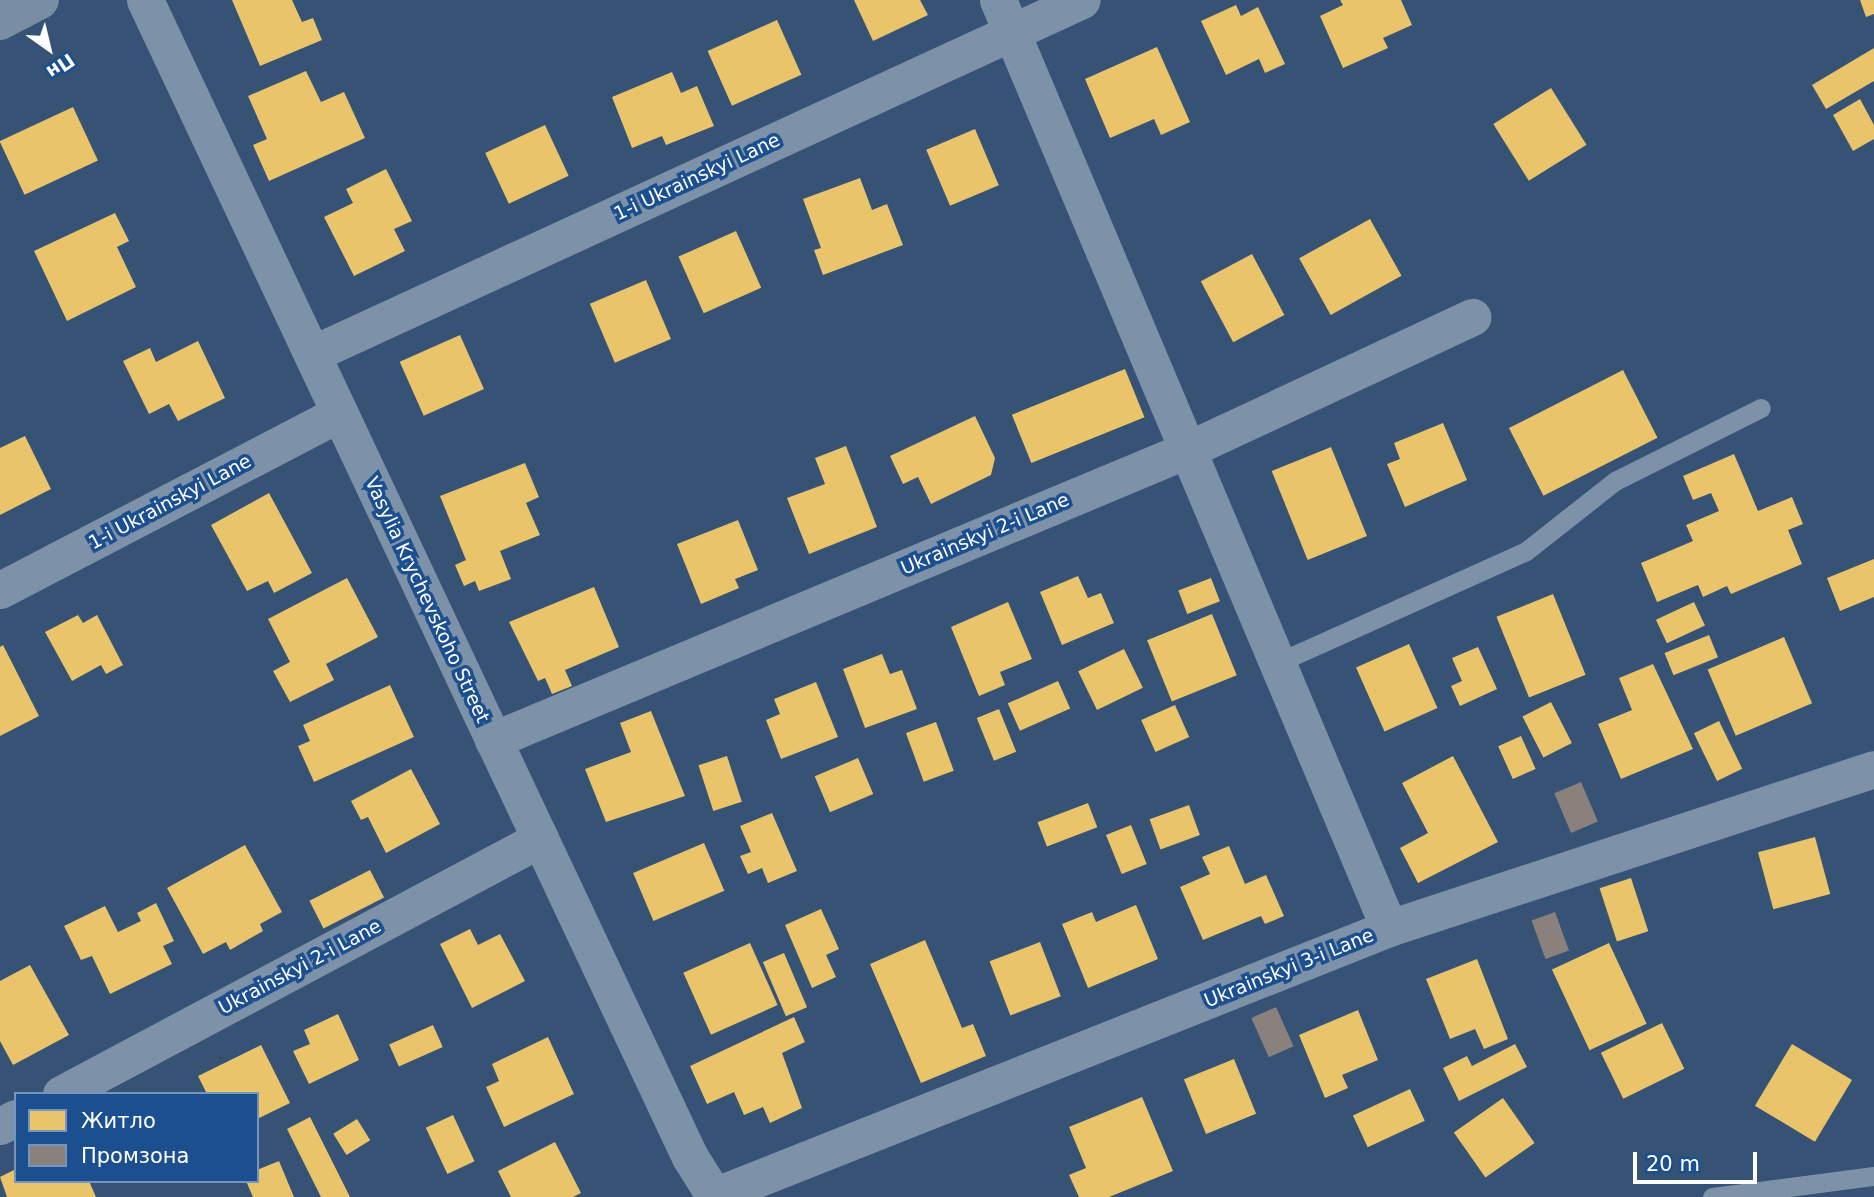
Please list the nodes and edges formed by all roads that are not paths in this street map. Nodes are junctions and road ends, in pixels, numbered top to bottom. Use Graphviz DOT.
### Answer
graph roads {
  1 [pos="40,0"];
  2 [pos="145,0"];
  3 [pos="1082,0"];
  4 [pos="1005,16"];
  5 [pos="0,21"];
  6 [pos="1472,317"];
  7 [pos="312,354"];
  8 [pos="1761,408"];
  9 [pos="340,413"];
  10 [pos="1187,450"];
  11 [pos="0,590"];
  12 [pos="1277,663"];
  13 [pos="493,740"];
  14 [pos="1874,769"];
  15 [pos="540,839"];
  16 [pos="1389,928"];
  17 [pos="65,1092"];
  18 [pos="1874,1176"];
  19 [pos="714,1197"];
  20 [pos="1712,1197"];
  1 -- 5 [label="street"];
  2 -- 7 [label="street, Vasylia Krychevskoho Street"];
  3 -- 4 [label="street, 1-i Ukrainskyi Lane"];
  4 -- 7 [label="street, 1-i Ukrainskyi Lane"];
  4 -- 10 [label="street"];
  6 -- 10 [label="street, Ukrainskyi 2-i Lane"];
  7 -- 9 [label="street, Vasylia Krychevskoho Street"];
  8 -- 12 [label="lane"];
  9 -- 11 [label="street, 1-i Ukrainskyi Lane"];
  9 -- 13 [label="street, Vasylia Krychevskoho Street"];
  10 -- 12 [label="street"];
  10 -- 13 [label="street, Ukrainskyi 2-i Lane"];
  12 -- 16 [label="street"];
  13 -- 15 [label="street, Vasylia Krychevskoho Street"];
  14 -- 16 [label="street, Ukrainskyi 3-i Lane"];
  15 -- 17 [label="street, Ukrainskyi 2-i Lane"];
  15 -- 19 [label="street, Vasylia Krychevskoho Street"];
  16 -- 19 [label="street, Ukrainskyi 3-i Lane"];
  18 -- 20 [label="lane"];
}
